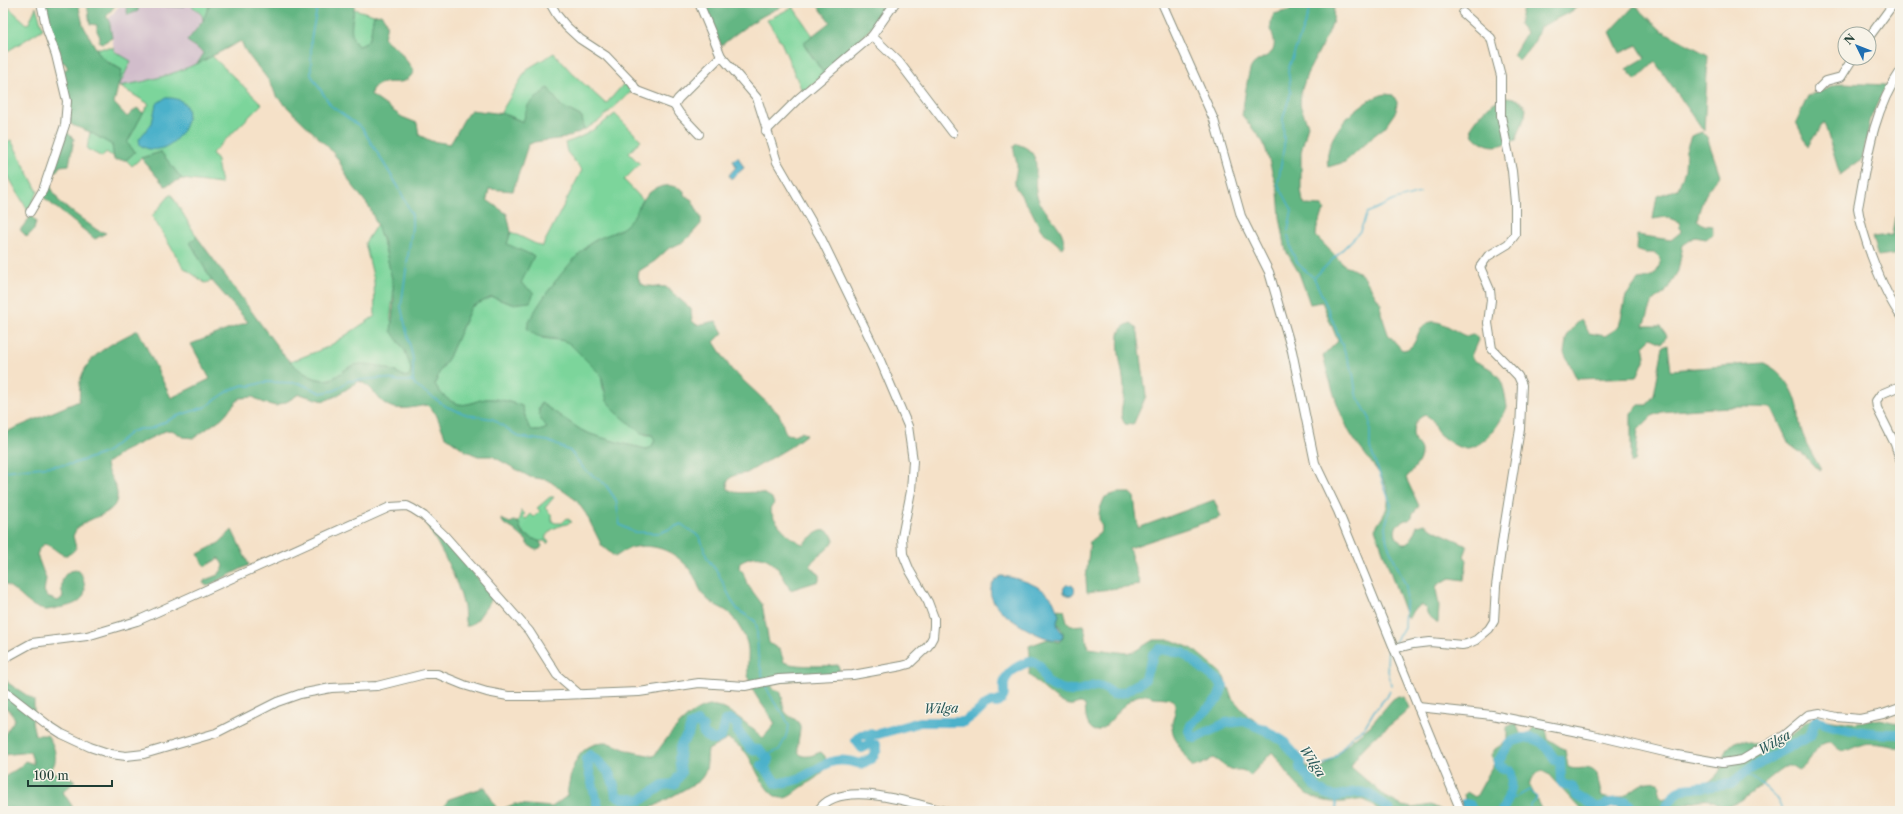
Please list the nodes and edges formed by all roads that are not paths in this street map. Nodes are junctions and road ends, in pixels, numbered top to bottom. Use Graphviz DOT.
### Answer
graph roads {
  1 [pos="41,3"];
  2 [pos="550,3"];
  3 [pos="699,3"];
  4 [pos="895,3"];
  5 [pos="1162,3"];
  6 [pos="1894,3"];
  7 [pos="1463,13"];
  8 [pos="1877,26"];
  9 [pos="872,36"];
  10 [pos="721,56"];
  11 [pos="1848,66"];
  12 [pos="1900,72"];
  13 [pos="1818,89"];
  14 [pos="674,105"];
  15 [pos="766,131"];
  16 [pos="953,133"];
  17 [pos="699,134"];
  18 [pos="30,212"];
  19 [pos="1900,314"];
  20 [pos="1900,386"];
  21 [pos="1900,460"];
  22 [pos="1394,649"];
  23 [pos="3,659"];
  24 [pos="3,690"];
  25 [pos="579,694"];
  26 [pos="1418,707"];
  27 [pos="1900,708"];
  28 [pos="818,811"];
  29 [pos="945,811"];
  30 [pos="1462,811"];
  1 -- 18 [label="street"];
  2 -- 14 [label="street"];
  3 -- 10 [label="street"];
  4 -- 9 [label="street"];
  5 -- 22 [label="street"];
  6 -- 8 [label="street"];
  7 -- 22 [label="street"];
  9 -- 15 [label="street"];
  9 -- 16 [label="street"];
  10 -- 14 [label="street"];
  10 -- 15 [label="street"];
  11 -- 13 [label="street"];
  12 -- 19 [label="street"];
  14 -- 17 [label="street"];
  15 -- 25 [label="street"];
  20 -- 21 [label="street"];
  22 -- 26 [label="street"];
  23 -- 25 [label="street"];
  24 -- 25 [label="street"];
  26 -- 27 [label="street"];
  26 -- 30 [label="street"];
  28 -- 29 [label="street"];
}
